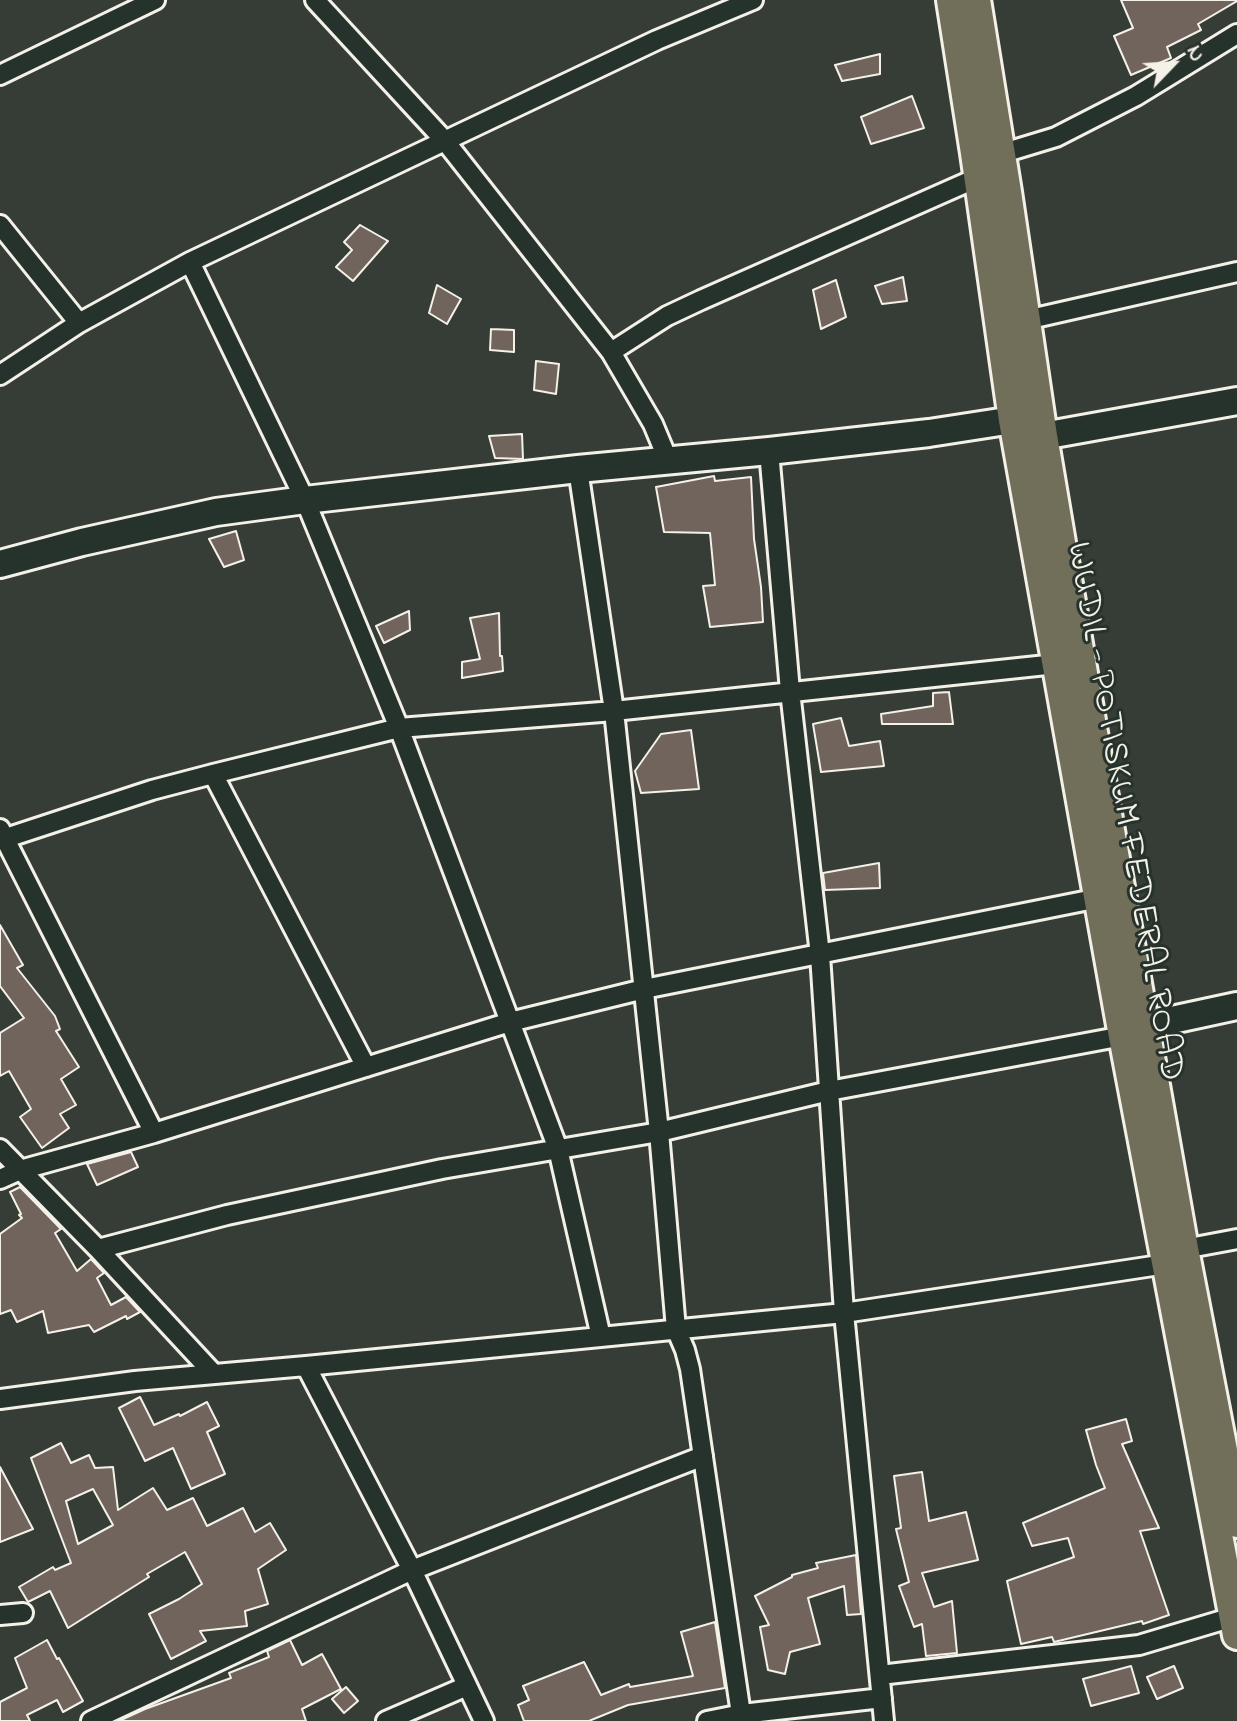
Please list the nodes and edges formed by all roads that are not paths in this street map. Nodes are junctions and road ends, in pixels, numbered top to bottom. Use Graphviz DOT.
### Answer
graph roads {
  1 [pos="155,0"];
  2 [pos="315,0"];
  3 [pos="753,0"];
  4 [pos="951,0"];
  5 [pos="976,0"];
  6 [pos="1237,34"];
  7 [pos="0,75"];
  8 [pos="445,141"];
  9 [pos="1000,154"];
  10 [pos="979,177"];
  11 [pos="0,225"];
  12 [pos="190,262"];
  13 [pos="1237,272"];
  14 [pos="1026,320"];
  15 [pos="79,323"];
  16 [pos="611,352"];
  17 [pos="0,375"];
  18 [pos="1237,401"];
  19 [pos="1013,420"];
  20 [pos="1043,436"];
  21 [pos="769,451"];
  22 [pos="668,460"];
  23 [pos="578,469"];
  24 [pos="305,500"];
  25 [pos="0,564"];
  26 [pos="1056,664"];
  27 [pos="790,691"];
  28 [pos="614,711"];
  29 [pos="399,728"];
  30 [pos="213,774"];
  31 [pos="2,836"];
  32 [pos="1099,898"];
  33 [pos="820,955"];
  34 [pos="644,989"];
  35 [pos="1237,1006"];
  36 [pos="510,1022"];
  37 [pos="1134,1031"];
  38 [pos="366,1067"];
  39 [pos="829,1091"];
  40 [pos="659,1132"];
  41 [pos="154,1133"];
  42 [pos="0,1149"];
  43 [pos="558,1149"];
  44 [pos="20,1170"];
  45 [pos="0,1179"];
  46 [pos="1237,1239"];
  47 [pos="98,1249"];
  48 [pos="1175,1256"];
  49 [pos="844,1313"];
  50 [pos="676,1329"];
  51 [pos="601,1337"];
  52 [pos="306,1366"];
  53 [pos="213,1373"];
  54 [pos="0,1399"];
  55 [pos="703,1456"];
  56 [pos="1237,1523"];
  57 [pos="412,1570"];
  58 [pos="23,1613"];
  59 [pos="0,1615"];
  60 [pos="1235,1626"];
  61 [pos="880,1675"];
  62 [pos="467,1686"];
  63 [pos="882,1698"];
  64 [pos="742,1717"];
  65 [pos="91,1721"];
  66 [pos="386,1721"];
  67 [pos="484,1721"];
  68 [pos="707,1721"];
  69 [pos="884,1721"];
  1 -- 7 [label="street"];
  2 -- 8 [label="street"];
  3 -- 8 [label="street"];
  4 -- 10 [label="main road, WUDIL - POTISKUM FEDERAL ROAD"];
  5 -- 9 [label="main road, WUDIL - POTISKUM FEDERAL ROAD"];
  6 -- 9 [label="street"];
  8 -- 12 [label="street"];
  8 -- 16 [label="street"];
  9 -- 14 [label="main road, WUDIL - POTISKUM FEDERAL ROAD"];
  10 -- 16 [label="street"];
  10 -- 19 [label="main road, WUDIL - POTISKUM FEDERAL ROAD"];
  11 -- 15 [label="street"];
  12 -- 15 [label="street"];
  12 -- 24 [label="street"];
  13 -- 14 [label="street"];
  14 -- 20 [label="main road, WUDIL - POTISKUM FEDERAL ROAD"];
  15 -- 17 [label="street"];
  16 -- 22 [label="street"];
  18 -- 20 [label="street"];
  19 -- 20 [label="street"];
  19 -- 21 [label="street"];
  19 -- 26 [label="main road, WUDIL - POTISKUM FEDERAL ROAD"];
  20 -- 37 [label="main road, WUDIL - POTISKUM FEDERAL ROAD"];
  21 -- 22 [label="street"];
  21 -- 27 [label="street"];
  22 -- 23 [label="street"];
  23 -- 24 [label="street"];
  23 -- 28 [label="street"];
  24 -- 25 [label="street"];
  24 -- 29 [label="street"];
  26 -- 27 [label="street"];
  26 -- 32 [label="main road, WUDIL - POTISKUM FEDERAL ROAD"];
  27 -- 28 [label="street"];
  27 -- 33 [label="street"];
  28 -- 29 [label="street"];
  28 -- 34 [label="street"];
  29 -- 30 [label="street"];
  29 -- 36 [label="street"];
  30 -- 31 [label="street"];
  30 -- 38 [label="street"];
  31 -- 41 [label="street"];
  32 -- 33 [label="street"];
  32 -- 37 [label="main road, WUDIL - POTISKUM FEDERAL ROAD"];
  33 -- 34 [label="street"];
  33 -- 39 [label="street"];
  34 -- 36 [label="street"];
  34 -- 40 [label="street"];
  35 -- 37 [label="street"];
  36 -- 38 [label="street"];
  36 -- 43 [label="street"];
  37 -- 39 [label="street"];
  37 -- 48 [label="main road, WUDIL - POTISKUM FEDERAL ROAD"];
  38 -- 41 [label="street"];
  39 -- 40 [label="street"];
  39 -- 49 [label="street"];
  40 -- 43 [label="street"];
  40 -- 50 [label="street"];
  41 -- 44 [label="street"];
  42 -- 44 [label="street"];
  43 -- 47 [label="street"];
  43 -- 51 [label="street"];
  44 -- 45 [label="street"];
  44 -- 47 [label="street"];
  46 -- 48 [label="street"];
  47 -- 53 [label="street"];
  48 -- 49 [label="street"];
  48 -- 56 [label="main road, WUDIL - POTISKUM FEDERAL ROAD"];
  48 -- 60 [label="main road, WUDIL - POTISKUM FEDERAL ROAD"];
  49 -- 50 [label="street"];
  49 -- 61 [label="street"];
  50 -- 51 [label="street"];
  50 -- 55 [label="street"];
  51 -- 52 [label="street"];
  52 -- 53 [label="street"];
  52 -- 57 [label="street"];
  53 -- 54 [label="street"];
  55 -- 57 [label="street"];
  55 -- 64 [label="street"];
  57 -- 62 [label="street"];
  57 -- 65 [label="street"];
  58 -- 59 [label="street"];
  60 -- 61 [label="street"];
  61 -- 63 [label="street"];
  62 -- 66 [label="street"];
  62 -- 67 [label="street"];
  63 -- 64 [label="street"];
  63 -- 69 [label="street"];
  64 -- 68 [label="street"];
}
